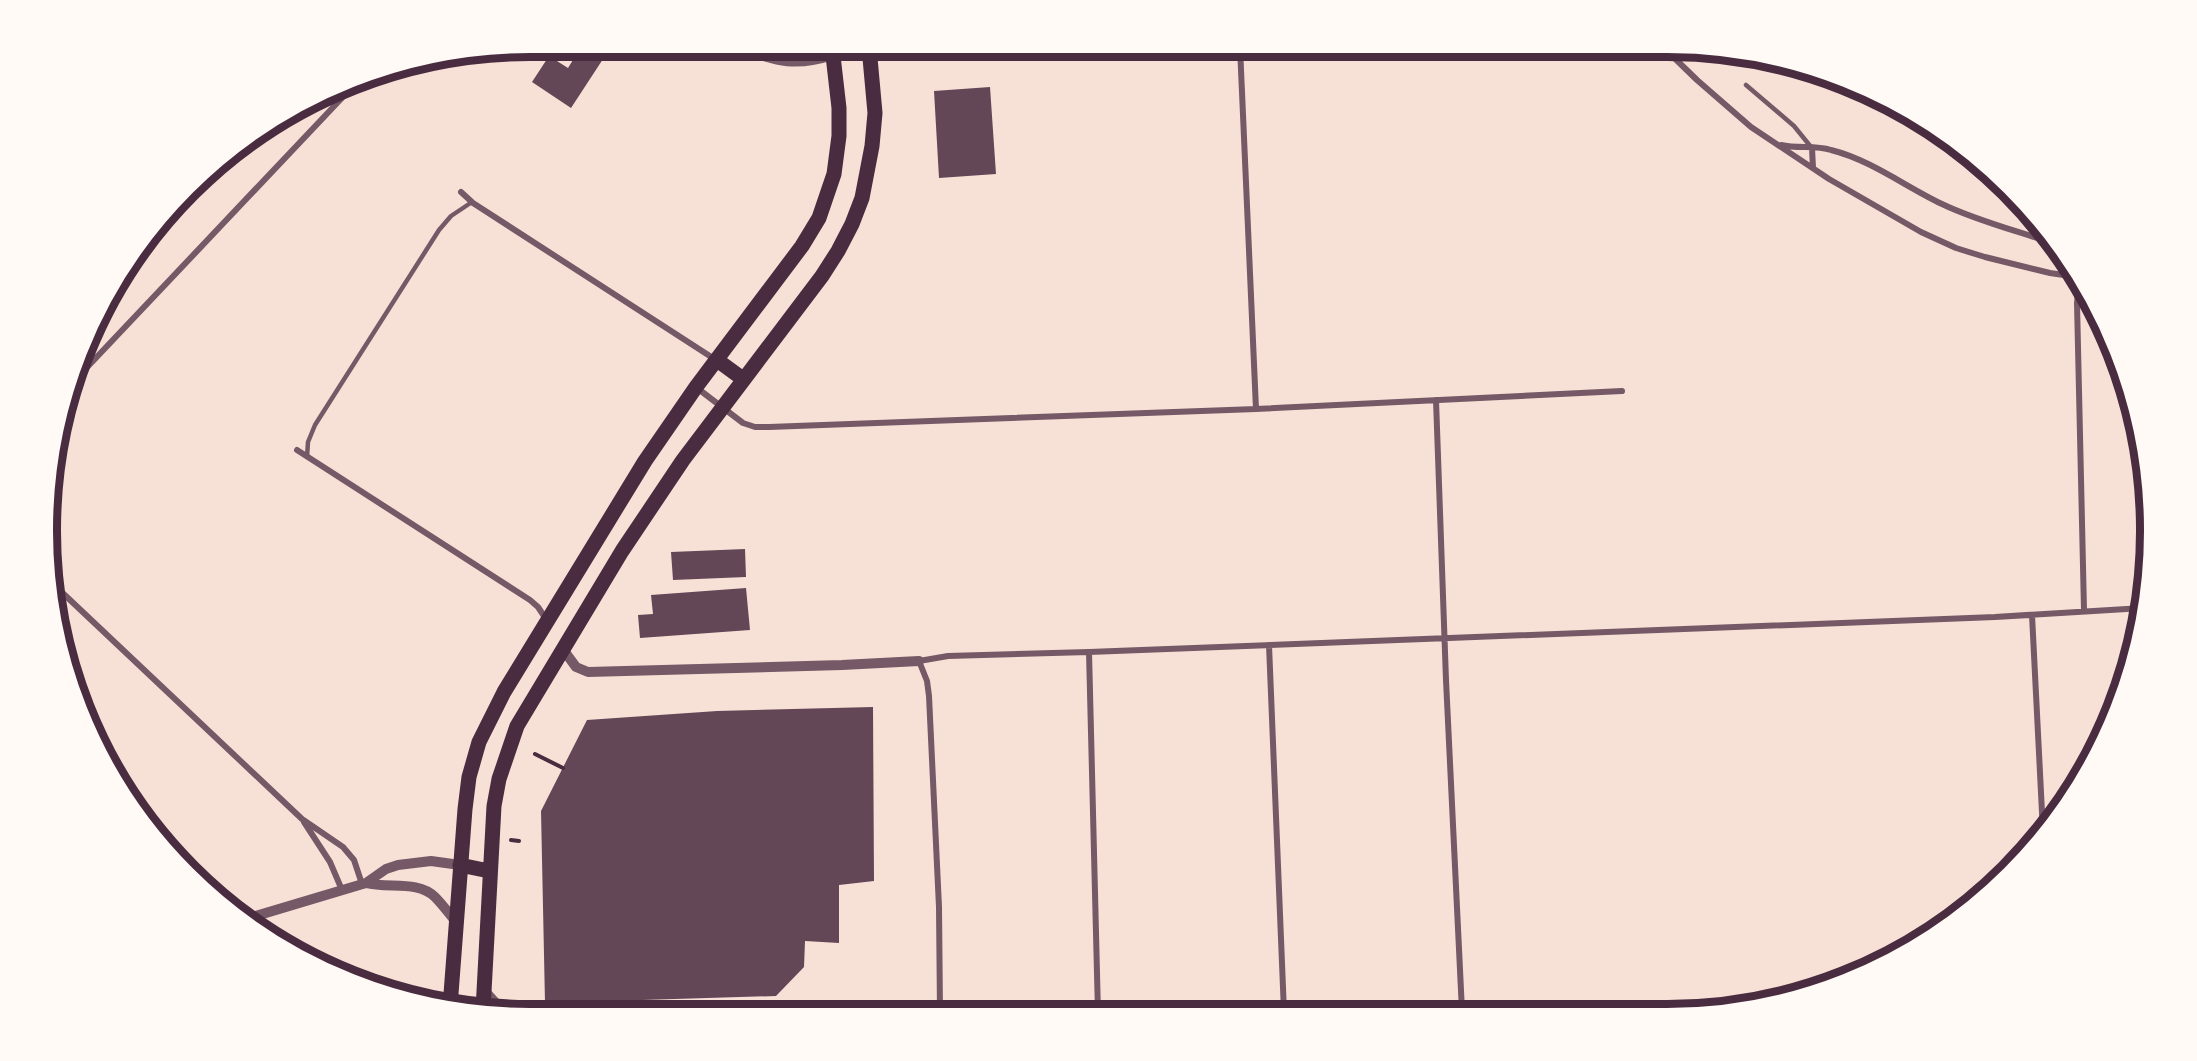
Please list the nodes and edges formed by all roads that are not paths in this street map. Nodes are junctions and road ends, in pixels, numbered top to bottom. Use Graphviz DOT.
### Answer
graph roads {
  1 [pos="771,57"];
  2 [pos="816,57"];
  3 [pos="833,57"];
  4 [pos="870,57"];
  5 [pos="1240,57"];
  6 [pos="1675,57"];
  7 [pos="1746,85"];
  8 [pos="345,95"];
  9 [pos="1778,144"];
  10 [pos="1812,148"];
  11 [pos="1813,168"];
  12 [pos="461,192"];
  13 [pos="472,202"];
  14 [pos="2039,238"];
  15 [pos="2065,275"];
  16 [pos="2078,295"];
  17 [pos="717,360"];
  18 [pos="85,369"];
  19 [pos="743,379"];
  20 [pos="696,387"];
  21 [pos="1623,391"];
  22 [pos="1436,400"];
  23 [pos="722,408"];
  24 [pos="1256,408"];
  25 [pos="297,450"];
  26 [pos="307,457"];
  27 [pos="61,591"];
  28 [pos="2133,608"];
  29 [pos="2084,610"];
  30 [pos="2032,615"];
  31 [pos="547,621"];
  32 [pos="1444,638"];
  33 [pos="1269,645"];
  34 [pos="562,648"];
  35 [pos="1089,652"];
  36 [pos="919,661"];
  37 [pos="302,819"];
  38 [pos="2042,819"];
  39 [pos="460,865"];
  40 [pos="489,871"];
  41 [pos="364,883"];
  42 [pos="342,890"];
  43 [pos="256,916"];
  44 [pos="457,923"];
  45 [pos="483,989"];
  46 [pos="451,997"];
  47 [pos="483,1001"];
  48 [pos="495,1003"];
  49 [pos="940,1004"];
  50 [pos="1098,1004"];
  51 [pos="1284,1004"];
  52 [pos="1462,1004"];
  1 -- 2 [label="street"];
  3 -- 17 [label="main road"];
  4 -- 19 [label="main road"];
  5 -- 24 [label="street"];
  6 -- 9 [label="street"];
  7 -- 10 [label="lane"];
  8 -- 18 [label="street"];
  9 -- 10 [label="street"];
  9 -- 11 [label="street"];
  10 -- 11 [label="street"];
  10 -- 14 [label="street"];
  11 -- 15 [label="street"];
  12 -- 13 [label="street"];
  13 -- 17 [label="street"];
  13 -- 26 [label="lane"];
  16 -- 29 [label="street"];
  17 -- 19 [label="main road"];
  17 -- 20 [label="main road"];
  19 -- 23 [label="main road"];
  20 -- 23 [label="street"];
  20 -- 31 [label="main road"];
  21 -- 22 [label="street"];
  22 -- 24 [label="street"];
  22 -- 32 [label="street"];
  23 -- 24 [label="street"];
  23 -- 34 [label="main road"];
  25 -- 26 [label="street"];
  26 -- 31 [label="street"];
  27 -- 37 [label="street"];
  28 -- 29 [label="street"];
  29 -- 30 [label="street"];
  30 -- 32 [label="street"];
  30 -- 38 [label="street"];
  31 -- 34 [label="main road"];
  31 -- 39 [label="main road"];
  32 -- 33 [label="street"];
  32 -- 52 [label="street"];
  33 -- 35 [label="street"];
  33 -- 51 [label="street"];
  34 -- 36 [label="street"];
  34 -- 40 [label="main road"];
  35 -- 36 [label="street"];
  35 -- 50 [label="street"];
  36 -- 49 [label="street"];
  37 -- 41 [label="street"];
  37 -- 42 [label="street"];
  39 -- 40 [label="main road"];
  39 -- 41 [label="street"];
  39 -- 44 [label="main road"];
  40 -- 45 [label="main road"];
  41 -- 42 [label="street"];
  41 -- 44 [label="street"];
  42 -- 43 [label="street"];
  44 -- 46 [label="main road"];
  45 -- 47 [label="main road"];
  45 -- 48 [label="street"];
}
